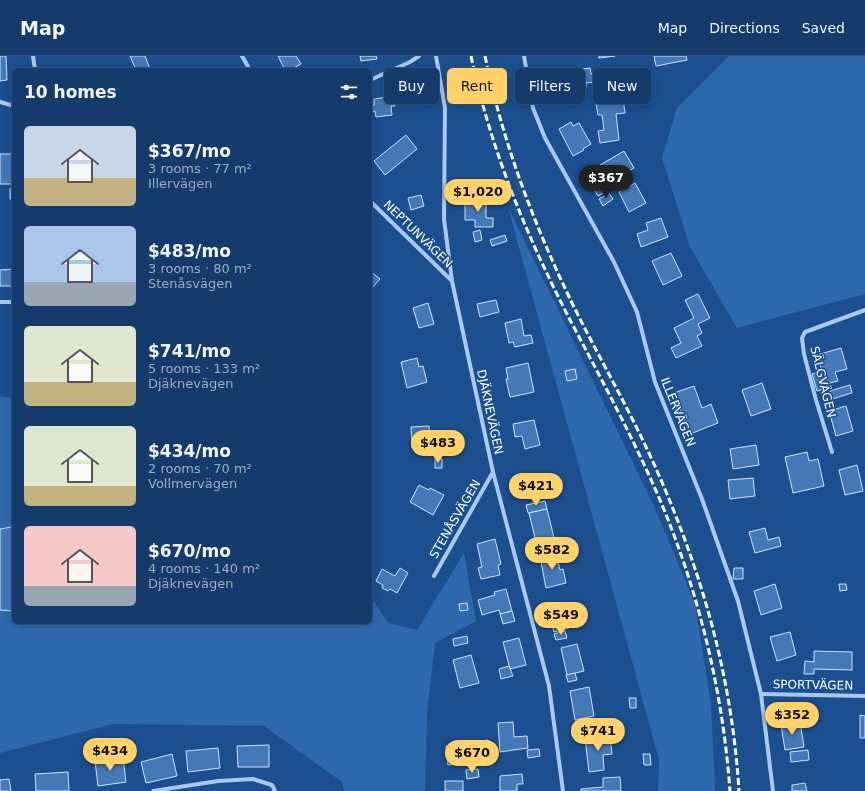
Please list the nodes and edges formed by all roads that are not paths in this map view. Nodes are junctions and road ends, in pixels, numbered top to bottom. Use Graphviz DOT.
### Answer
graph roads {
  1 [pos="34,56"];
  2 [pos="242,56"];
  3 [pos="419,56"];
  4 [pos="436,56"];
  5 [pos="524,56"];
  6 [pos="35,68"];
  7 [pos="249,68"];
  8 [pos="372,79"];
  9 [pos="0,102"];
  10 [pos="12,105"];
  11 [pos="372,203"];
  12 [pos="452,281"];
  13 [pos="0,302"];
  14 [pos="12,302"];
  15 [pos="865,310"];
  16 [pos="832,452"];
  17 [pos="493,472"];
  18 [pos="434,576"];
  19 [pos="761,694"];
  20 [pos="865,696"];
  21 [pos="153,791"];
  22 [pos="275,791"];
  23 [pos="563,791"];
  24 [pos="773,791"];
  1 -- 6 [label="street"];
  2 -- 7 [label="street"];
  3 -- 8 [label="street"];
  4 -- 12 [label="street, DJÄKNEVÄGEN"];
  5 -- 19 [label="street, ILLERVÄGEN"];
  9 -- 10 [label="street"];
  11 -- 12 [label="street, NEPTUNVÄGEN"];
  12 -- 17 [label="street, DJÄKNEVÄGEN"];
  13 -- 14 [label="street"];
  15 -- 16 [label="street, SÄLGVÄGEN"];
  17 -- 18 [label="street, STENÅSVÄGEN"];
  17 -- 23 [label="street, DJÄKNEVÄGEN"];
  19 -- 20 [label="street, SPORTVÄGEN"];
  19 -- 24 [label="street, ILLERVÄGEN"];
  21 -- 22 [label="street"];
}
